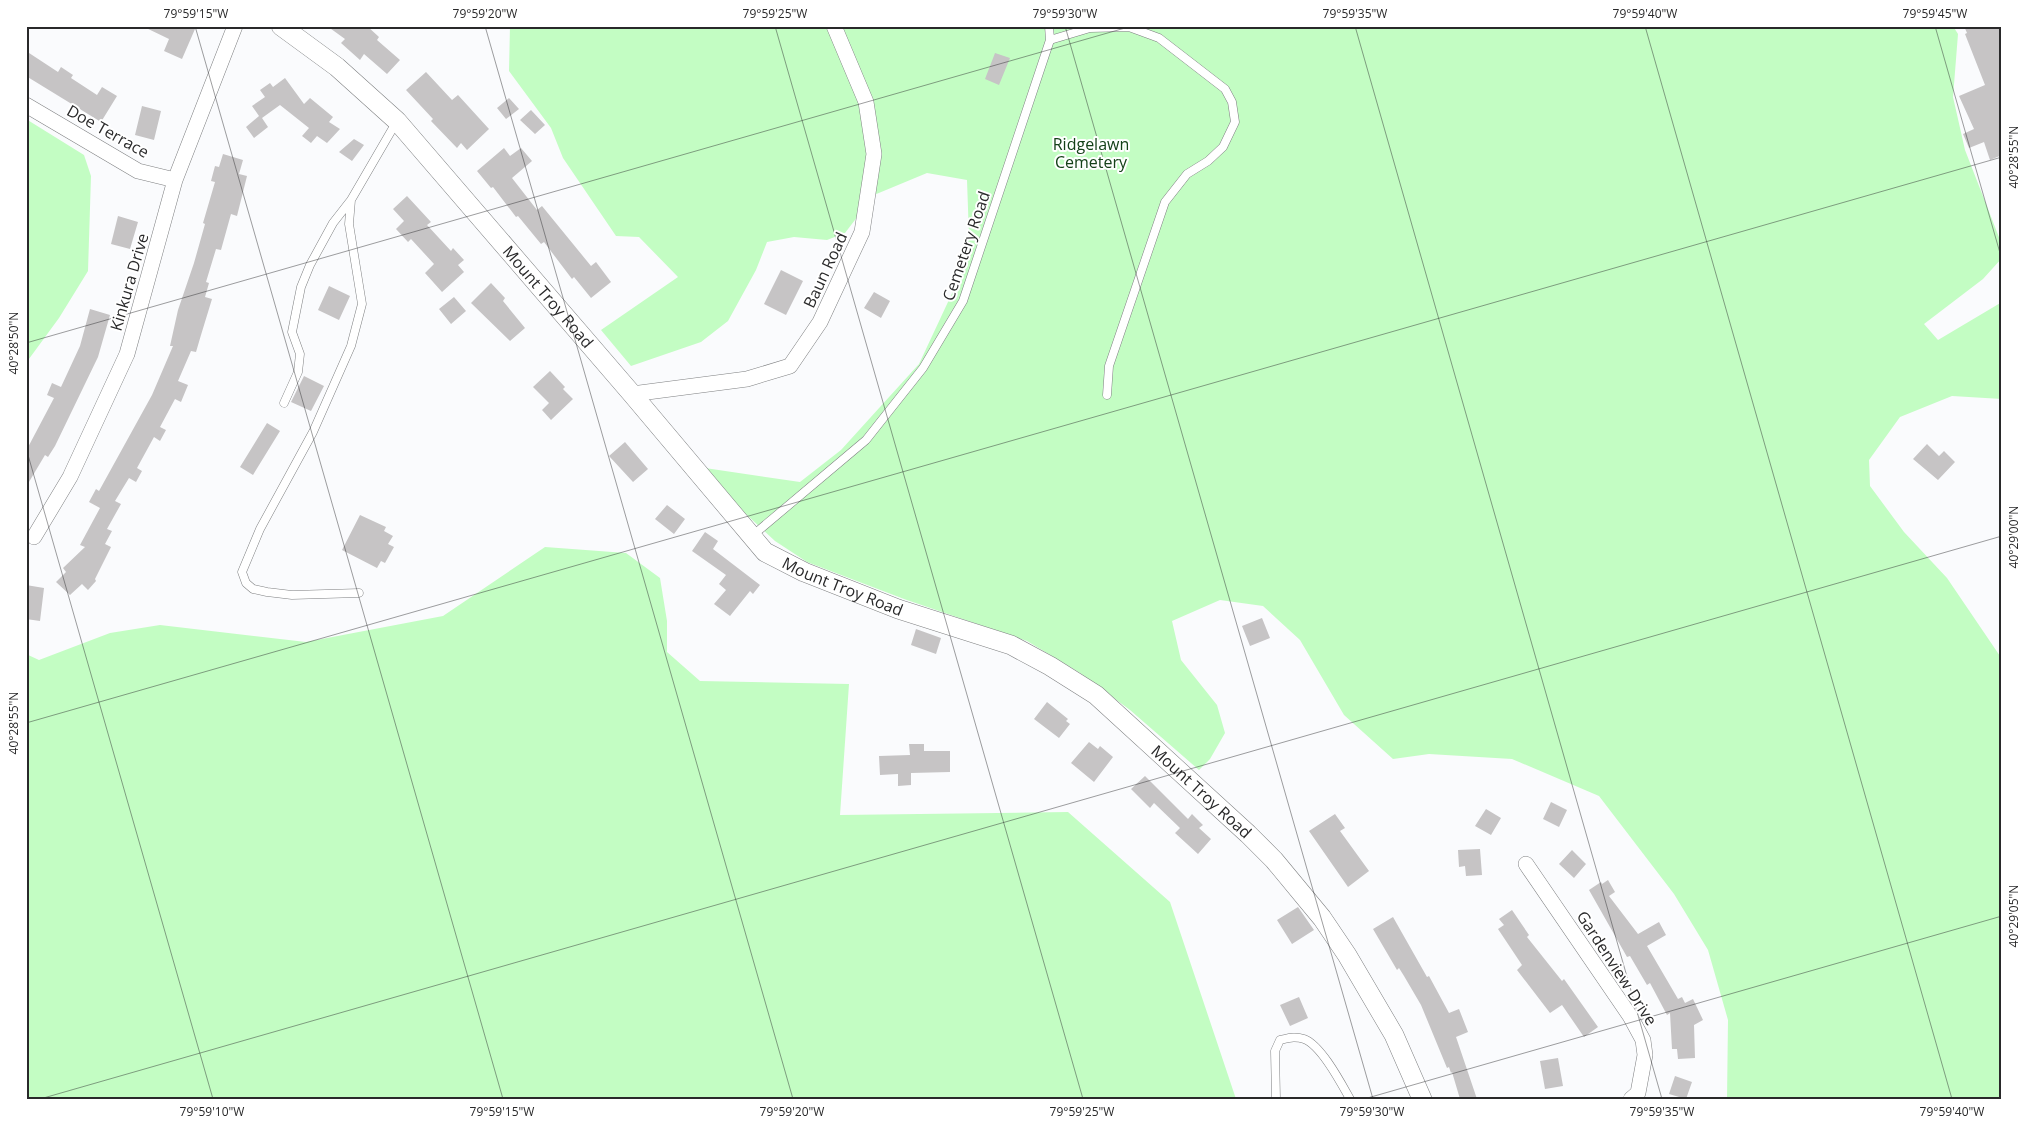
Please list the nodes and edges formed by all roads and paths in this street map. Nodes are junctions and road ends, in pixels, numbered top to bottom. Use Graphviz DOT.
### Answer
graph roads {
  1 [pos="235,26"];
  2 [pos="281,26"];
  3 [pos="834,26"];
  4 [pos="1049,26"];
  5 [pos="1129,27"];
  6 [pos="1050,40"];
  7 [pos="26,106"];
  8 [pos="397,121"];
  9 [pos="175,180"];
  10 [pos="351,200"];
  11 [pos="632,394"];
  12 [pos="1107,395"];
  13 [pos="284,403"];
  14 [pos="752,536"];
  15 [pos="34,538"];
  16 [pos="359,594"];
  17 [pos="1526,864"];
  18 [pos="1276,1099"];
  19 [pos="1350,1099"];
  20 [pos="1422,1099"];
  21 [pos="1631,1099"];
  1 -- 9 [label="street, Kinkura Drive"];
  2 -- 8 [label="street, Mount Troy Road"];
  3 -- 11 [label="street, Baun Road"];
  4 -- 6 [label="lane, Cemetery Road"];
  5 -- 6 [label="lane"];
  5 -- 12 [label="lane"];
  6 -- 14 [label="lane, Cemetery Road"];
  7 -- 9 [label="street, Doe Terrace"];
  8 -- 10 [label="lane"];
  8 -- 11 [label="street, Mount Troy Road"];
  9 -- 15 [label="street, Kinkura Drive"];
  10 -- 13 [label="lane"];
  10 -- 16 [label="lane"];
  11 -- 14 [label="street, Mount Troy Road"];
  14 -- 20 [label="street, Mount Troy Road"];
  17 -- 21 [label="street, Gardenview Drive"];
  18 -- 19 [label="lane"];
}
